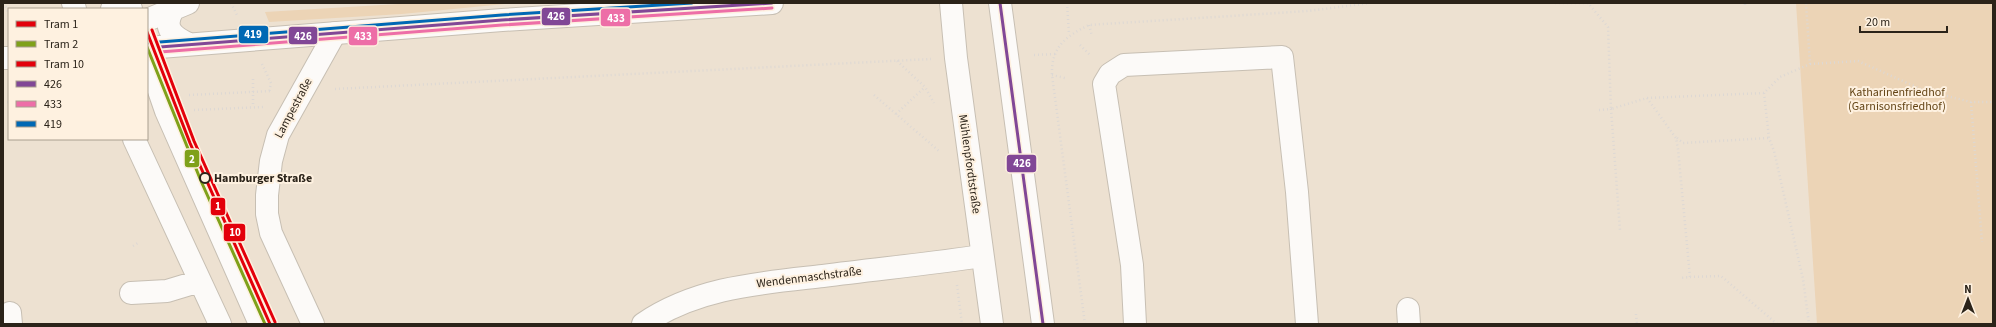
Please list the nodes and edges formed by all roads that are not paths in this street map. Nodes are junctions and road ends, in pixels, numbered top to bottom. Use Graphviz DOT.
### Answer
graph roads {
  1 [pos="772,3"];
  2 [pos="951,3"];
  3 [pos="1000,3"];
  4 [pos="180,7"];
  5 [pos="148,20"];
  6 [pos="335,33"];
  7 [pos="189,44"];
  8 [pos="148,48"];
  9 [pos="148,59"];
  10 [pos="134,140"];
  11 [pos="982,256"];
  12 [pos="200,281"];
  13 [pos="131,293"];
  14 [pos="220,324"];
  15 [pos="260,324"];
  16 [pos="313,324"];
  17 [pos="643,324"];
  18 [pos="992,324"];
  19 [pos="1043,324"];
  20 [pos="1136,324"];
  21 [pos="1307,324"];
  1 -- 6 [label="main road"];
  2 -- 11 [label="main road, Mühlenpfordtstraße"];
  3 -- 19 [label="main road"];
  4 -- 5 [label="main road"];
  4 -- 7 [label="main road"];
  6 -- 7 [label="main road"];
  6 -- 16 [label="main road, Lampestraße"];
  7 -- 8 [label="main road"];
  9 -- 15 [label="main road"];
  10 -- 12 [label="main road"];
  11 -- 17 [label="main road, Wendenmaschstraße"];
  11 -- 18 [label="main road, Mühlenpfordtstraße"];
  12 -- 13 [label="main road"];
  12 -- 14 [label="main road"];
  20 -- 21 [label="main road"];
}
